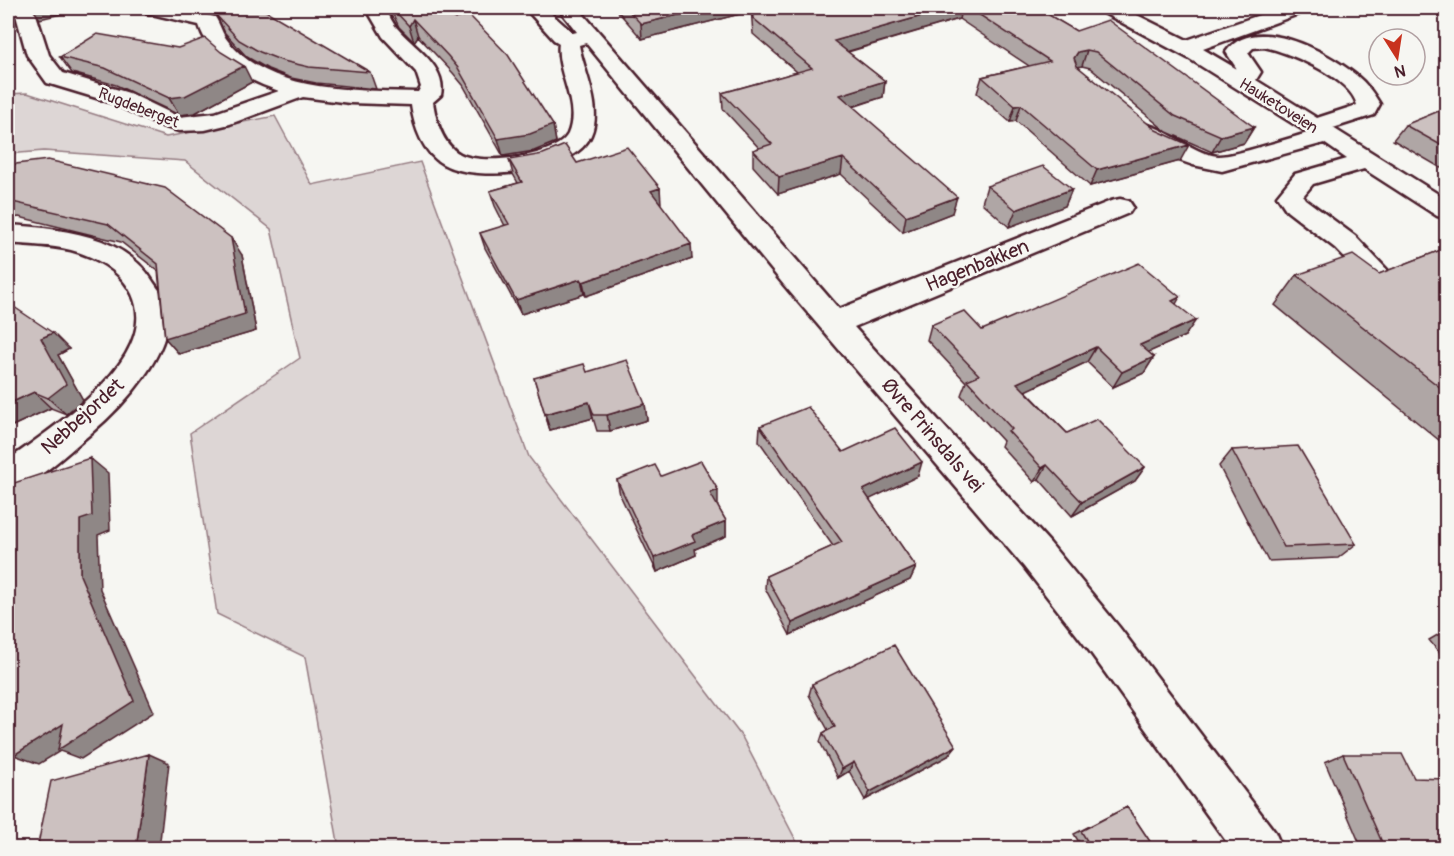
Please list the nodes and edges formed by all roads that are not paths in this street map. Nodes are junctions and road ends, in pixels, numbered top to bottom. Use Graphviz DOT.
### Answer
graph roads {
  1 [pos="24,8"];
  2 [pos="150,8"];
  3 [pos="376,8"];
  4 [pos="535,8"];
  5 [pos="568,8"];
  6 [pos="1109,8"];
  7 [pos="1297,8"];
  8 [pos="581,37"];
  9 [pos="1185,48"];
  10 [pos="1239,80"];
  11 [pos="297,91"];
  12 [pos="421,99"];
  13 [pos="1127,113"];
  14 [pos="1320,131"];
  15 [pos="1366,161"];
  16 [pos="1120,207"];
  17 [pos="1446,210"];
  18 [pos="8,234"];
  19 [pos="1380,277"];
  20 [pos="834,323"];
  21 [pos="8,478"];
  22 [pos="1259,849"];
  1 -- 11 [label="street, Rugdeberget"];
  2 -- 11 [label="street, Rugdeberget"];
  3 -- 12 [label="street"];
  4 -- 8 [label="street"];
  5 -- 8 [label="street, Øvre Prinsdals vei"];
  6 -- 9 [label="street, Hauketoveien"];
  7 -- 9 [label="street"];
  8 -- 12 [label="street"];
  8 -- 20 [label="street, Øvre Prinsdals vei"];
  9 -- 10 [label="street, Hauketoveien"];
  10 -- 14 [label="street, Hauketoveien"];
  10 -- 14 [label="street"];
  11 -- 12 [label="street, Rugdeberget"];
  13 -- 14 [label="street"];
  14 -- 15 [label="street, Hauketoveien"];
  15 -- 17 [label="street, Hauketoveien"];
  15 -- 19 [label="street"];
  16 -- 20 [label="street, Hagenbakken"];
  18 -- 21 [label="street, Nebbejordet"];
  20 -- 22 [label="street, Øvre Prinsdals vei"];
}
